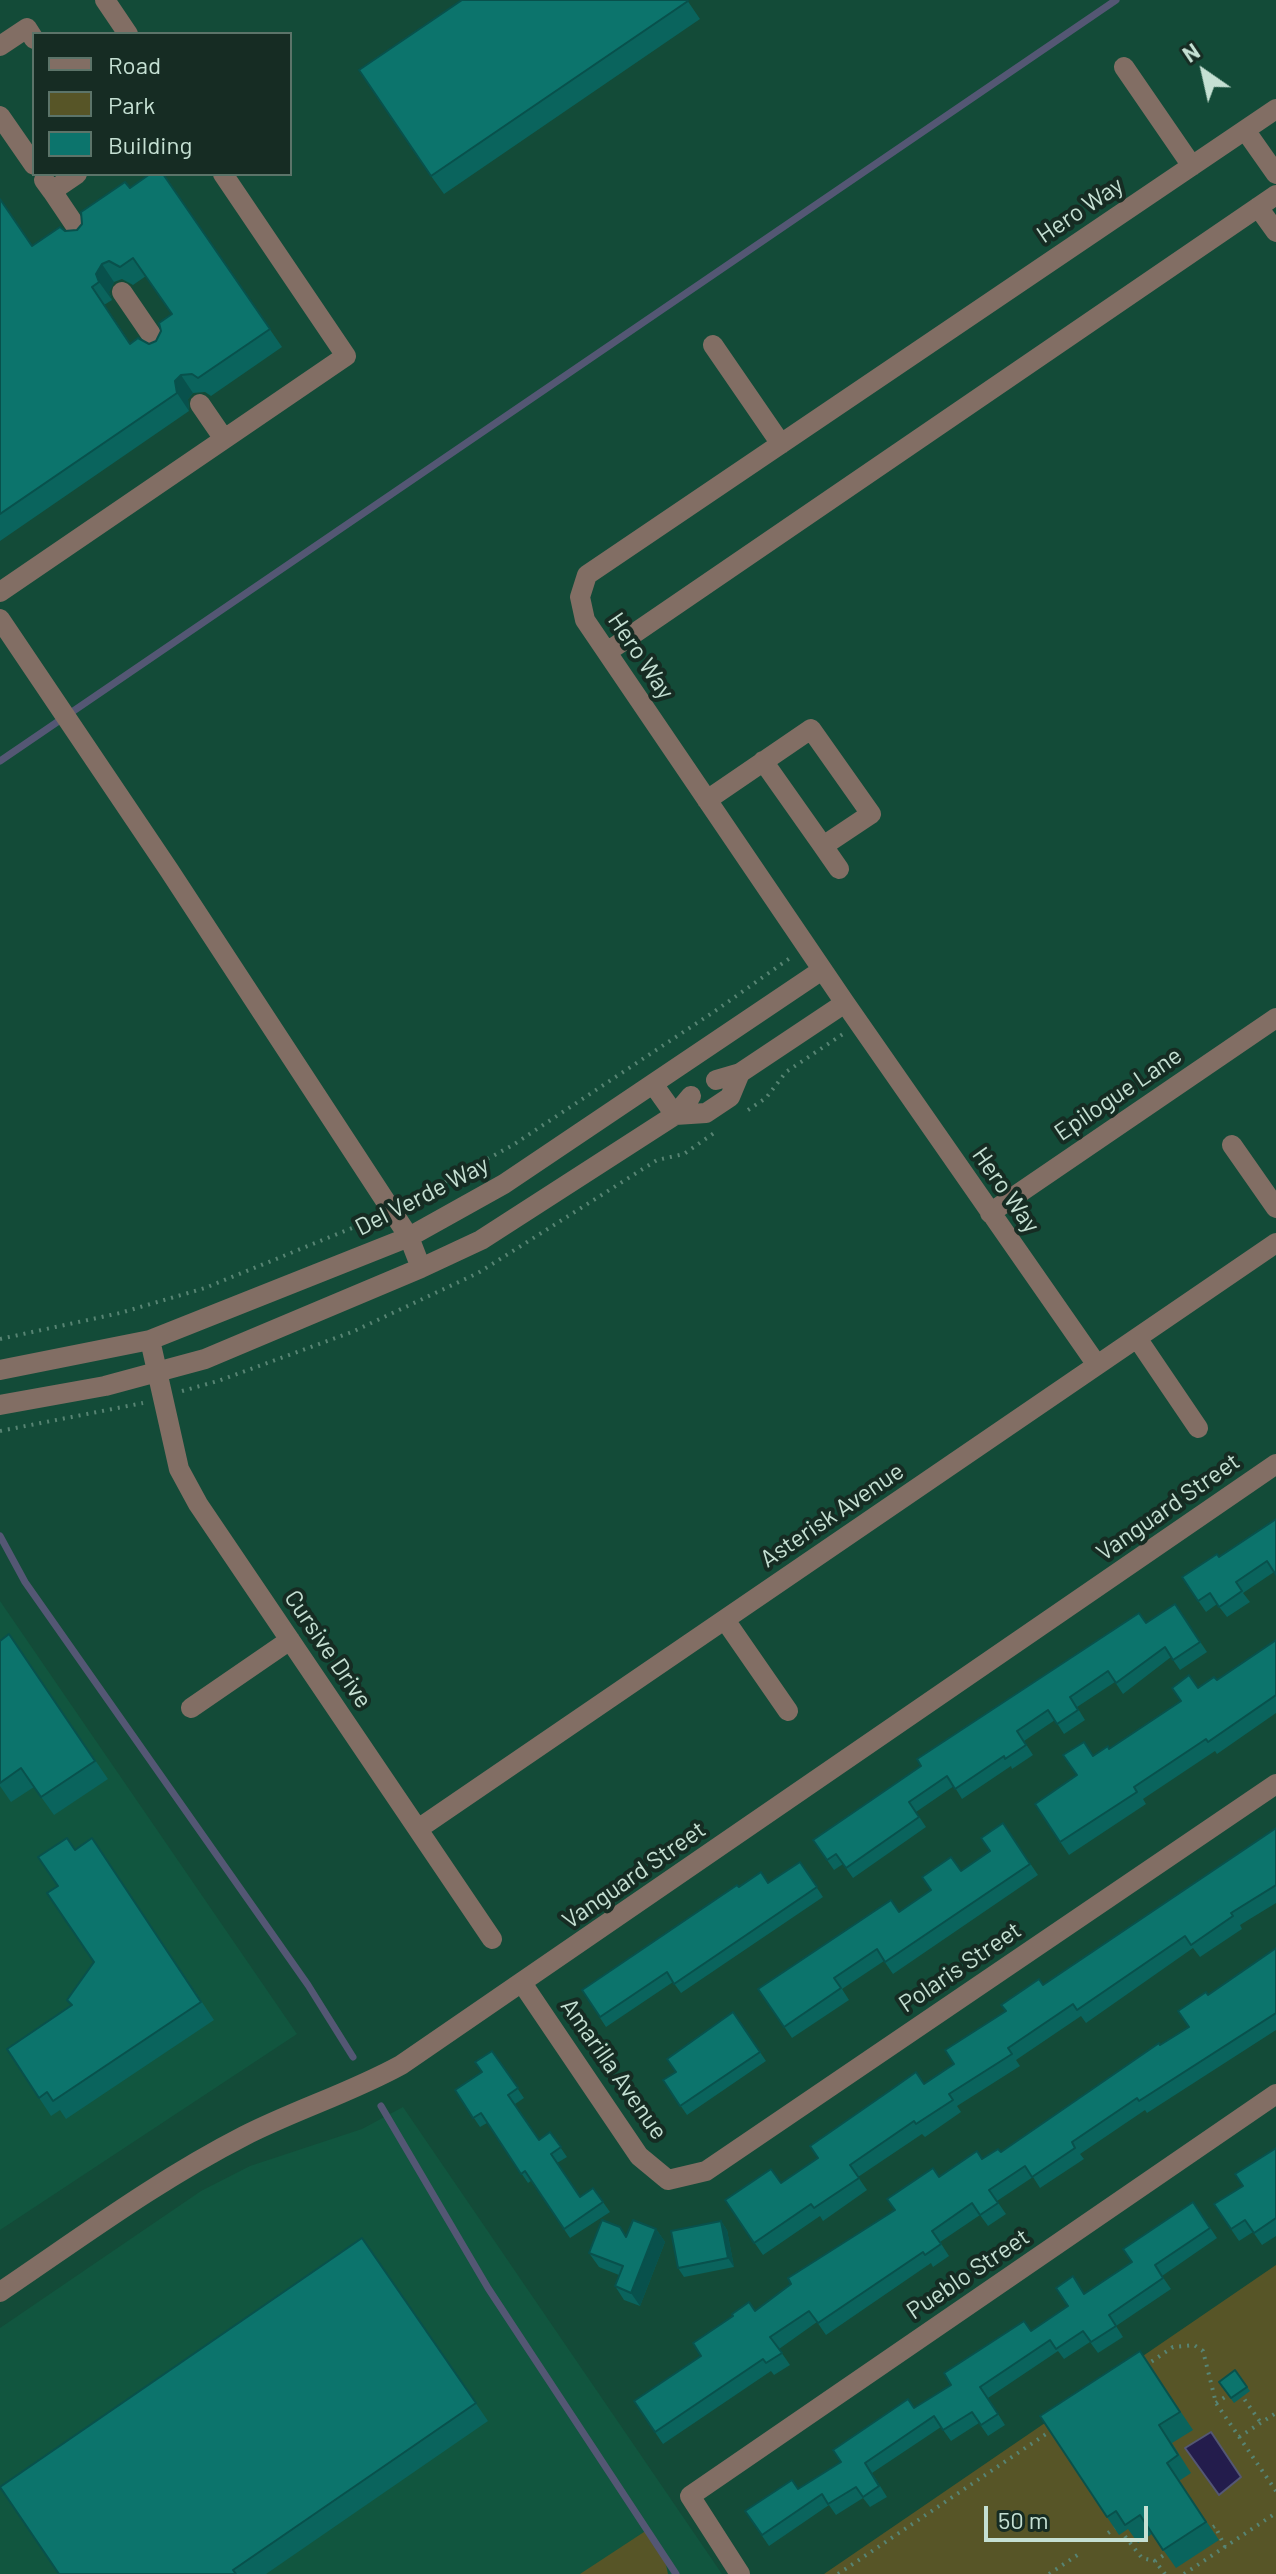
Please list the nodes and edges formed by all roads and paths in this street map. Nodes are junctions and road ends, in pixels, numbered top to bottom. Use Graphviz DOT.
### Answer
graph roads {
  1 [pos="105,0"];
  2 [pos="127,32"];
  3 [pos="32,36"];
  4 [pos="0,46"];
  5 [pos="1124,67"];
  6 [pos="1276,109"];
  7 [pos="0,116"];
  8 [pos="1245,130"];
  9 [pos="32,162"];
  10 [pos="1192,166"];
  11 [pos="1276,174"];
  12 [pos="69,176"];
  13 [pos="224,176"];
  14 [pos="46,182"];
  15 [pos="1276,195"];
  16 [pos="1258,207"];
  17 [pos="1276,232"];
  18 [pos="83,237"];
  19 [pos="122,292"];
  20 [pos="713,345"];
  21 [pos="161,349"];
  22 [pos="200,404"];
  23 [pos="224,439"];
  24 [pos="781,444"];
  25 [pos="0,592"];
  26 [pos="0,619"];
  27 [pos="607,652"];
  28 [pos="763,761"];
  29 [pos="707,800"];
  30 [pos="823,846"];
  31 [pos="839,869"];
  32 [pos="806,947"];
  33 [pos="822,970"];
  34 [pos="845,1003"];
  35 [pos="1276,1018"];
  36 [pos="740,1073"];
  37 [pos="716,1080"];
  38 [pos="653,1084"];
  39 [pos="691,1096"];
  40 [pos="675,1115"];
  41 [pos="1232,1145"];
  42 [pos="1276,1208"];
  43 [pos="392,1211"];
  44 [pos="990,1213"];
  45 [pos="409,1237"];
  46 [pos="1276,1243"];
  47 [pos="421,1268"];
  48 [pos="1137,1338"];
  49 [pos="0,1339"];
  50 [pos="150,1340"];
  51 [pos="1097,1365"];
  52 [pos="0,1370"];
  53 [pos="156,1372"];
  54 [pos="0,1405"];
  55 [pos="1198,1428"];
  56 [pos="1276,1464"];
  57 [pos="725,1620"];
  58 [pos="290,1640"];
  59 [pos="191,1708"];
  60 [pos="788,1711"];
  61 [pos="1276,1784"];
  62 [pos="418,1829"];
  63 [pos="492,1939"];
  64 [pos="522,1983"];
  65 [pos="1276,2094"];
  66 [pos="668,2180"];
  67 [pos="0,2292"];
  68 [pos="1135,2373"];
  69 [pos="1216,2403"];
  70 [pos="1276,2413"];
  71 [pos="1261,2423"];
  72 [pos="1057,2426"];
  73 [pos="1239,2437"];
  74 [pos="1276,2491"];
  75 [pos="1276,2513"];
  76 [pos="1111,2516"];
  77 [pos="1118,2526"];
  78 [pos="1108,2533"];
  79 [pos="1196,2536"];
  80 [pos="1225,2547"];
  81 [pos="1169,2551"];
  82 [pos="1079,2554"];
  83 [pos="1155,2561"];
  84 [pos="740,2574"];
  85 [pos="838,2574"];
  86 [pos="1049,2574"];
  87 [pos="1165,2574"];
  88 [pos="1184,2574"];
  1 -- 2 [label="street"];
  3 -- 4 [label="street"];
  5 -- 10 [label="street"];
  6 -- 8 [label="street, Hero Way"];
  7 -- 9 [label="street"];
  8 -- 10 [label="street, Hero Way"];
  8 -- 11 [label="street"];
  10 -- 24 [label="street, Hero Way"];
  12 -- 14 [label="street"];
  13 -- 23 [label="street"];
  14 -- 18 [label="street"];
  15 -- 16 [label="street"];
  16 -- 17 [label="street"];
  16 -- 27 [label="street"];
  19 -- 21 [label="street"];
  20 -- 24 [label="street"];
  22 -- 23 [label="street"];
  23 -- 25 [label="street"];
  24 -- 27 [label="street, Hero Way"];
  26 -- 43 [label="street"];
  27 -- 29 [label="street, Hero Way"];
  28 -- 29 [label="street"];
  28 -- 30 [label="street"];
  28 -- 30 [label="street"];
  29 -- 32 [label="street, Hero Way"];
  30 -- 31 [label="street"];
  32 -- 33 [label="street, Hero Way"];
  32 -- 43 [label="path"];
  33 -- 34 [label="street, Hero Way"];
  33 -- 38 [label="street, Del Verde Way"];
  34 -- 36 [label="street"];
  34 -- 44 [label="street, Hero Way"];
  35 -- 44 [label="street, Epilogue Lane"];
  36 -- 37 [label="street"];
  36 -- 40 [label="street"];
  38 -- 40 [label="street"];
  38 -- 45 [label="street, Del Verde Way"];
  39 -- 40 [label="street"];
  40 -- 47 [label="street"];
  41 -- 42 [label="street"];
  43 -- 45 [label="street"];
  43 -- 49 [label="path"];
  44 -- 51 [label="street, Hero Way"];
  45 -- 47 [label="street"];
  45 -- 50 [label="street, Del Verde Way"];
  46 -- 48 [label="street, Asterisk Avenue"];
  47 -- 53 [label="street"];
  48 -- 51 [label="street, Asterisk Avenue"];
  48 -- 55 [label="street"];
  50 -- 52 [label="street, Del Verde Way"];
  50 -- 53 [label="street, Cursive Drive"];
  51 -- 57 [label="street, Asterisk Avenue"];
  53 -- 54 [label="street"];
  53 -- 58 [label="street, Cursive Drive"];
  56 -- 64 [label="street, Vanguard Street"];
  57 -- 60 [label="street"];
  57 -- 62 [label="street, Asterisk Avenue"];
  58 -- 59 [label="street"];
  58 -- 62 [label="street, Cursive Drive"];
  61 -- 66 [label="street, Polaris Street"];
  62 -- 63 [label="street, Cursive Drive"];
  64 -- 66 [label="street, Amarilla Avenue"];
  64 -- 67 [label="street, Vanguard Street"];
  65 -- 84 [label="street, Pueblo Street"];
  68 -- 69 [label="path"];
  69 -- 71 [label="path"];
  69 -- 73 [label="path"];
  70 -- 71 [label="path"];
  71 -- 73 [label="path"];
  72 -- 85 [label="path"];
  73 -- 74 [label="path"];
  75 -- 80 [label="path"];
  76 -- 77 [label="path"];
  77 -- 78 [label="path"];
  77 -- 83 [label="path"];
  79 -- 80 [label="path"];
  80 -- 88 [label="path"];
  81 -- 83 [label="path"];
  82 -- 86 [label="path"];
  83 -- 87 [label="path"];
}
